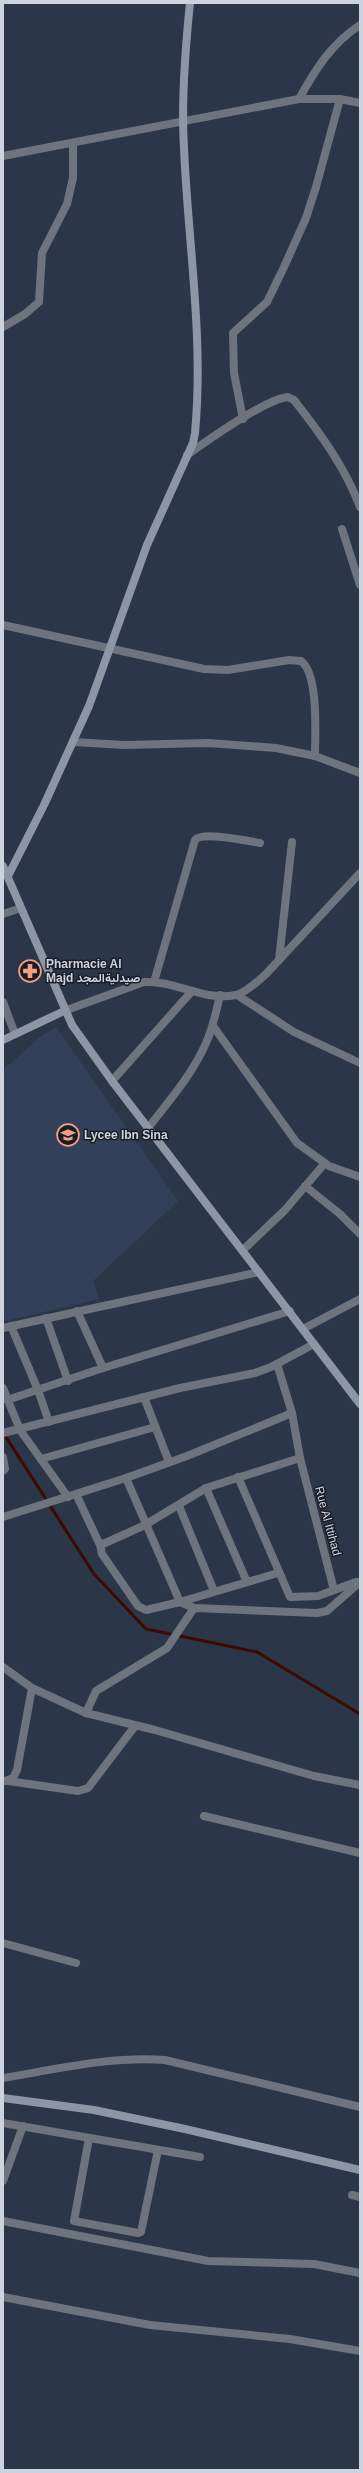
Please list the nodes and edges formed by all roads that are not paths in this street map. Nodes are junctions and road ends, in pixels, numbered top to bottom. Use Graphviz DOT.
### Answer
graph roads {
  1 [pos="190,3"];
  2 [pos="360,26"];
  3 [pos="299,99"];
  4 [pos="340,99"];
  5 [pos="360,103"];
  6 [pos="183,122"];
  7 [pos="73,143"];
  8 [pos="3,156"];
  9 [pos="3,327"];
  10 [pos="243,418"];
  11 [pos="187,456"];
  12 [pos="360,507"];
  13 [pos="342,529"];
  14 [pos="356,562"];
  15 [pos="360,585"];
  16 [pos="3,625"];
  17 [pos="111,647"];
  18 [pos="73,742"];
  19 [pos="315,756"];
  20 [pos="360,772"];
  21 [pos="292,842"];
  22 [pos="260,843"];
  23 [pos="3,866"];
  24 [pos="360,873"];
  25 [pos="8,876"];
  26 [pos="20,908"];
  27 [pos="3,914"];
  28 [pos="279,960"];
  29 [pos="154,982"];
  30 [pos="192,991"];
  31 [pos="236,995"];
  32 [pos="220,996"];
  33 [pos="3,1002"];
  34 [pos="64,1011"];
  35 [pos="213,1026"];
  36 [pos="15,1034"];
  37 [pos="3,1040"];
  38 [pos="360,1064"];
  39 [pos="112,1081"];
  40 [pos="148,1128"];
  41 [pos="324,1163"];
  42 [pos="360,1177"];
  43 [pos="305,1186"];
  44 [pos="360,1234"];
  45 [pos="243,1250"];
  46 [pos="258,1272"];
  47 [pos="360,1299"];
  48 [pos="77,1310"];
  49 [pos="290,1311"];
  50 [pos="46,1318"];
  51 [pos="7,1327"];
  52 [pos="303,1329"];
  53 [pos="314,1344"];
  54 [pos="277,1364"];
  55 [pos="103,1368"];
  56 [pos="68,1381"];
  57 [pos="3,1388"];
  58 [pos="38,1390"];
  59 [pos="144,1397"];
  60 [pos="7,1400"];
  61 [pos="360,1404"];
  62 [pos="292,1413"];
  63 [pos="49,1422"];
  64 [pos="156,1427"];
  65 [pos="18,1430"];
  66 [pos="3,1433"];
  67 [pos="3,1457"];
  68 [pos="300,1458"];
  69 [pos="41,1459"];
  70 [pos="169,1462"];
  71 [pos="3,1471"];
  72 [pos="238,1477"];
  73 [pos="126,1478"];
  74 [pos="206,1488"];
  75 [pos="76,1494"];
  76 [pos="68,1497"];
  77 [pos="179,1506"];
  78 [pos="3,1516"];
  79 [pos="146,1525"];
  80 [pos="100,1544"];
  81 [pos="278,1573"];
  82 [pos="247,1582"];
  83 [pos="360,1582"];
  84 [pos="334,1590"];
  85 [pos="214,1591"];
  86 [pos="180,1602"];
  87 [pos="194,1608"];
  88 [pos="3,1667"];
  89 [pos="32,1688"];
  90 [pos="86,1713"];
  91 [pos="135,1726"];
  92 [pos="5,1781"];
  93 [pos="359,1785"];
  94 [pos="204,1816"];
  95 [pos="360,1853"];
  96 [pos="3,1943"];
  97 [pos="76,1963"];
  98 [pos="3,2078"];
  99 [pos="3,2098"];
  100 [pos="360,2107"];
  101 [pos="3,2123"];
  102 [pos="23,2126"];
  103 [pos="88,2138"];
  104 [pos="158,2150"];
  105 [pos="200,2157"];
  106 [pos="360,2170"];
  107 [pos="3,2182"];
  108 [pos="3,2221"];
  109 [pos="360,2273"];
  110 [pos="3,2297"];
  111 [pos="360,2350"];
  1 -- 6 [label="street"];
  2 -- 3 [label="street"];
  3 -- 4 [label="street"];
  3 -- 6 [label="street"];
  4 -- 5 [label="street"];
  4 -- 10 [label="street"];
  6 -- 7 [label="street"];
  6 -- 11 [label="street"];
  7 -- 8 [label="street"];
  7 -- 9 [label="street"];
  10 -- 11 [label="street"];
  10 -- 12 [label="street"];
  11 -- 17 [label="street"];
  13 -- 14 [label="street"];
  14 -- 15 [label="street"];
  16 -- 17 [label="street"];
  17 -- 18 [label="street"];
  17 -- 19 [label="street"];
  18 -- 19 [label="street"];
  18 -- 25 [label="street"];
  19 -- 20 [label="street"];
  21 -- 28 [label="street"];
  22 -- 29 [label="street"];
  23 -- 25 [label="street"];
  24 -- 28 [label="street"];
  25 -- 26 [label="street"];
  26 -- 27 [label="street"];
  26 -- 34 [label="street"];
  28 -- 31 [label="street"];
  29 -- 30 [label="street"];
  29 -- 34 [label="street"];
  30 -- 32 [label="street"];
  30 -- 39 [label="street"];
  31 -- 32 [label="street"];
  31 -- 38 [label="street"];
  32 -- 35 [label="street"];
  33 -- 36 [label="street"];
  34 -- 36 [label="street"];
  34 -- 39 [label="street"];
  35 -- 40 [label="street"];
  35 -- 41 [label="street"];
  36 -- 37 [label="street"];
  39 -- 40 [label="street"];
  40 -- 45 [label="street"];
  41 -- 42 [label="street"];
  41 -- 43 [label="street"];
  43 -- 44 [label="street"];
  43 -- 45 [label="street"];
  45 -- 46 [label="street"];
  46 -- 48 [label="street"];
  46 -- 49 [label="street"];
  47 -- 52 [label="street"];
  48 -- 50 [label="street"];
  48 -- 55 [label="street"];
  49 -- 52 [label="street"];
  49 -- 55 [label="street"];
  50 -- 51 [label="street"];
  50 -- 56 [label="street"];
  51 -- 58 [label="street"];
  52 -- 53 [label="street"];
  53 -- 54 [label="street"];
  53 -- 61 [label="street"];
  54 -- 59 [label="street"];
  54 -- 62 [label="street, Rue Al Ittihad"];
  55 -- 56 [label="street"];
  56 -- 58 [label="street"];
  57 -- 60 [label="street"];
  58 -- 60 [label="street"];
  58 -- 63 [label="street"];
  59 -- 63 [label="street"];
  59 -- 64 [label="street"];
  60 -- 65 [label="street"];
  62 -- 68 [label="street, Rue Al Ittihad"];
  62 -- 70 [label="street"];
  63 -- 65 [label="street"];
  64 -- 69 [label="street"];
  64 -- 70 [label="street"];
  65 -- 66 [label="street"];
  65 -- 69 [label="street"];
  67 -- 71 [label="street"];
  68 -- 72 [label="street"];
  68 -- 84 [label="street, Rue Al Ittihad"];
  69 -- 76 [label="street"];
  70 -- 73 [label="street"];
  72 -- 74 [label="street"];
  72 -- 81 [label="street"];
  73 -- 75 [label="street"];
  73 -- 79 [label="street"];
  74 -- 77 [label="street"];
  74 -- 82 [label="street"];
  75 -- 76 [label="street"];
  75 -- 80 [label="street"];
  76 -- 78 [label="street"];
  77 -- 79 [label="street"];
  77 -- 85 [label="street"];
  79 -- 80 [label="street"];
  79 -- 86 [label="street"];
  80 -- 86 [label="street"];
  81 -- 82 [label="street"];
  81 -- 84 [label="street"];
  82 -- 85 [label="street"];
  83 -- 84 [label="street"];
  83 -- 87 [label="street"];
  85 -- 86 [label="street"];
  86 -- 87 [label="street"];
  87 -- 90 [label="street"];
  88 -- 89 [label="street"];
  89 -- 90 [label="street"];
  89 -- 92 [label="street"];
  90 -- 91 [label="street"];
  91 -- 92 [label="street"];
  91 -- 93 [label="street"];
  94 -- 95 [label="street"];
  96 -- 97 [label="street"];
  98 -- 100 [label="street"];
  99 -- 106 [label="street"];
  101 -- 102 [label="street"];
  102 -- 103 [label="street"];
  102 -- 107 [label="street"];
  103 -- 104 [label="street"];
  103 -- 104 [label="street"];
  104 -- 105 [label="street"];
  108 -- 109 [label="street"];
  110 -- 111 [label="street"];
}
